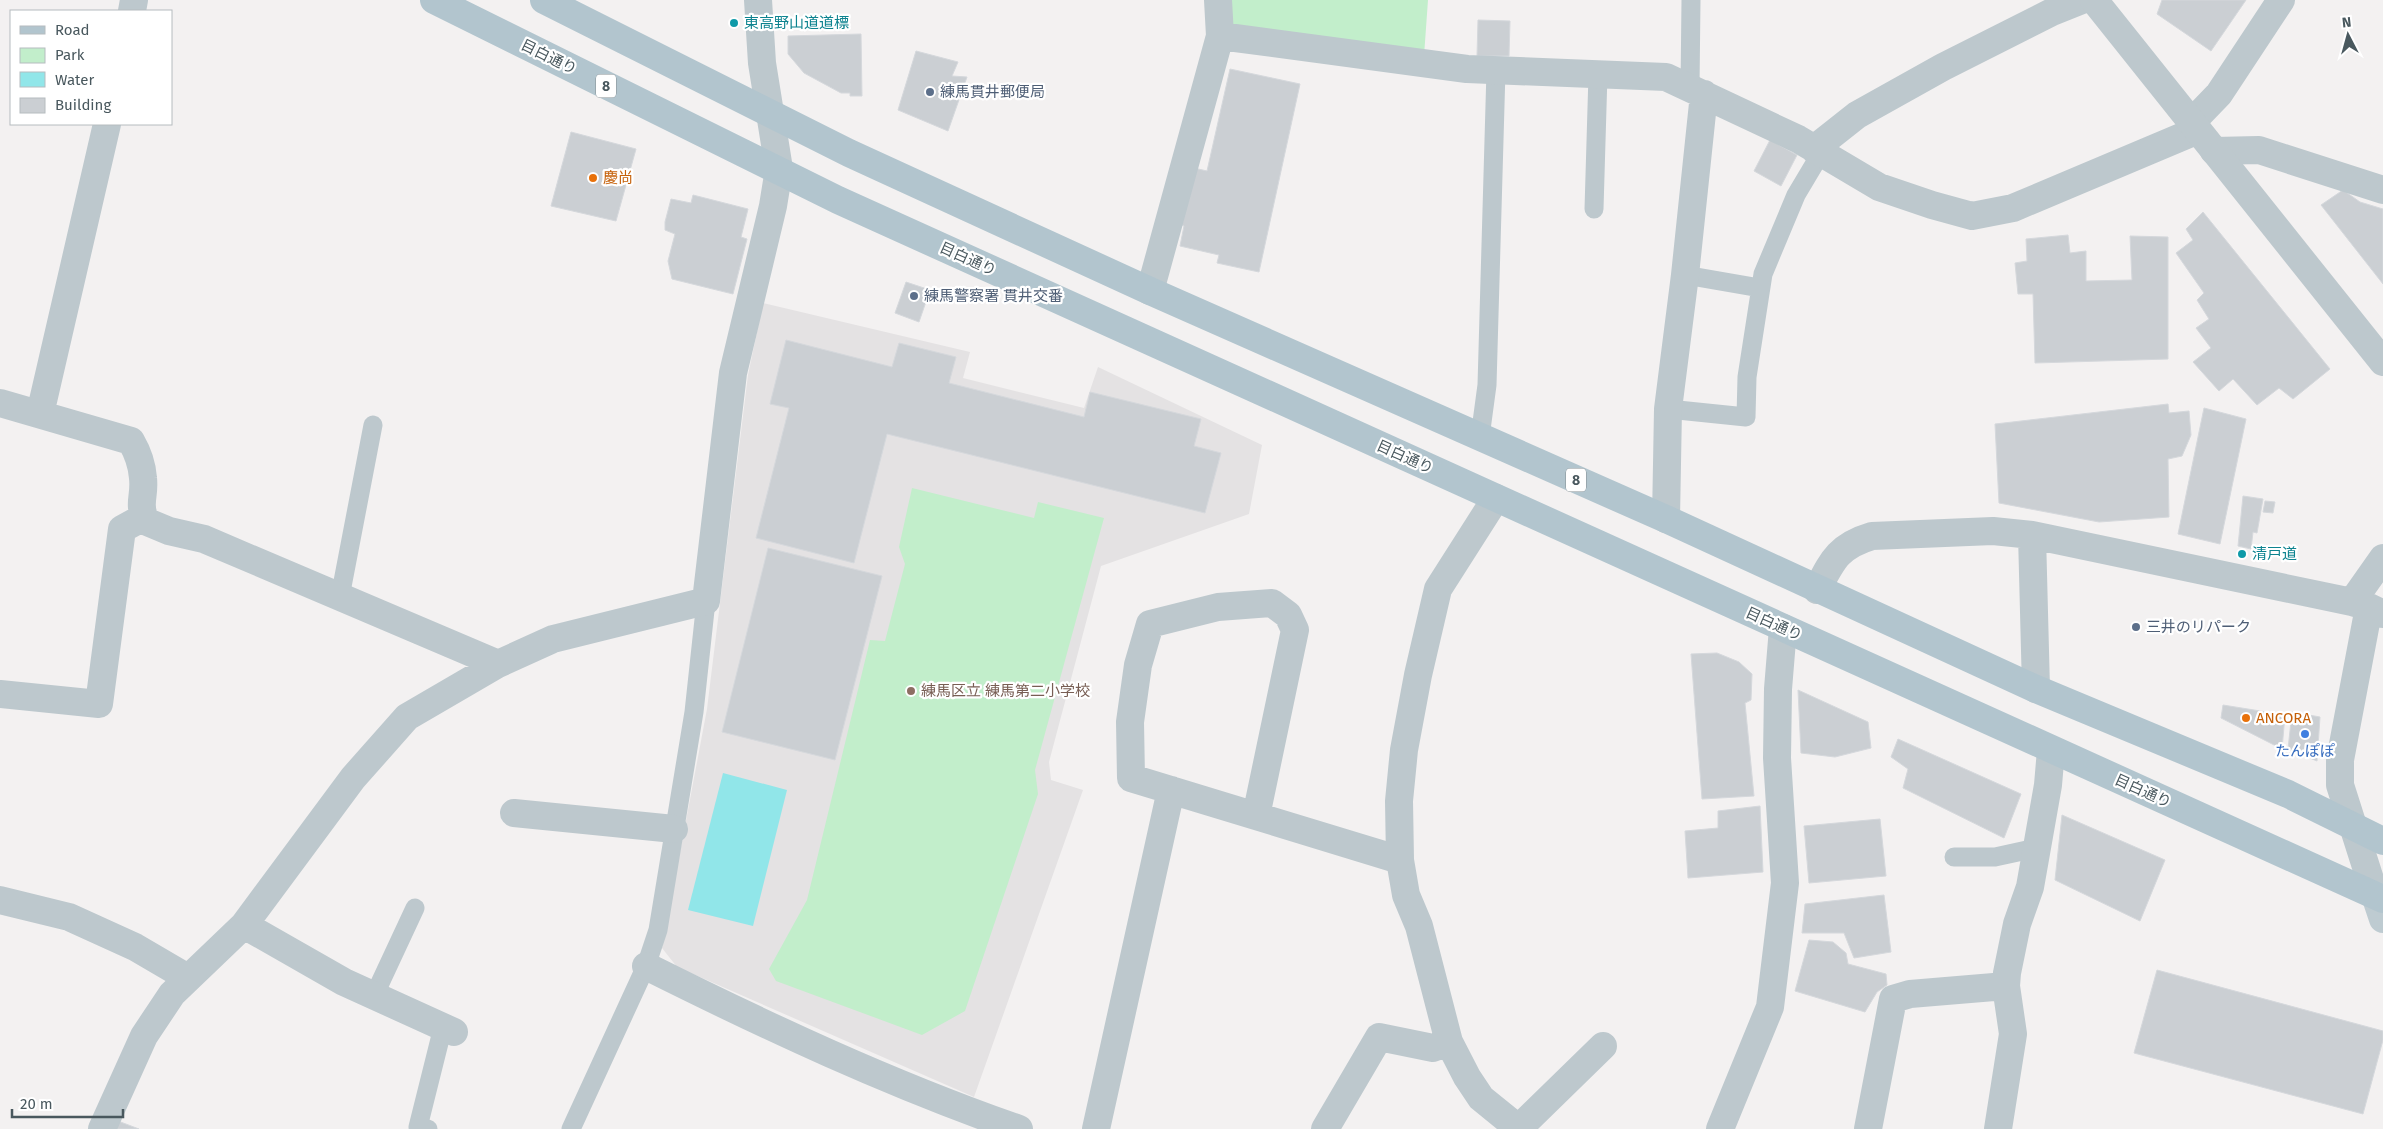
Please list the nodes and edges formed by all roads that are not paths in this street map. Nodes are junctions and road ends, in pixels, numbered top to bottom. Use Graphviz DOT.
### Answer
graph roads {
  1 [pos="434,0"];
  2 [pos="544,0"];
  3 [pos="758,0"];
  4 [pos="1218,0"];
  5 [pos="1691,0"];
  6 [pos="2082,0"];
  7 [pos="2094,0"];
  8 [pos="2281,0"];
  9 [pos="1220,36"];
  10 [pos="1496,70"];
  11 [pos="1598,74"];
  12 [pos="1697,91"];
  13 [pos="771,114"];
  14 [pos="107,125"];
  15 [pos="2195,126"];
  16 [pos="1817,151"];
  17 [pos="2214,152"];
  18 [pos="779,169"];
  19 [pos="2383,190"];
  20 [pos="1594,209"];
  21 [pos="1685,275"];
  22 [pos="1760,288"];
  23 [pos="1150,291"];
  24 [pos="2383,362"];
  25 [pos="0,403"];
  26 [pos="1668,409"];
  27 [pos="40,414"];
  28 [pos="373,425"];
  29 [pos="1480,437"];
  30 [pos="1496,498"];
  31 [pos="144,517"];
  32 [pos="1666,519"];
  33 [pos="2032,536"];
  34 [pos="2383,558"];
  35 [pos="1817,590"];
  36 [pos="340,597"];
  37 [pos="706,601"];
  38 [pos="2368,608"];
  39 [pos="1783,628"];
  40 [pos="498,664"];
  41 [pos="2036,689"];
  42 [pos="0,694"];
  43 [pos="2051,750"];
  44 [pos="1171,790"];
  45 [pos="514,813"];
  46 [pos="1256,816"];
  47 [pos="2354,827"];
  48 [pos="674,830"];
  49 [pos="2383,841"];
  50 [pos="2036,848"];
  51 [pos="1954,857"];
  52 [pos="1400,860"];
  53 [pos="0,900"];
  54 [pos="2380,904"];
  55 [pos="415,908"];
  56 [pos="244,925"];
  57 [pos="646,966"];
  58 [pos="188,978"];
  59 [pos="2006,986"];
  60 [pos="374,996"];
  61 [pos="449,1029"];
  62 [pos="1449,1042"];
  63 [pos="1603,1046"];
  64 [pos="1006,1127"];
  65 [pos="1518,1128"];
  66 [pos="102,1129"];
  67 [pos="428,1129"];
  68 [pos="571,1129"];
  69 [pos="1096,1129"];
  70 [pos="1325,1129"];
  71 [pos="1720,1129"];
  72 [pos="1868,1129"];
  73 [pos="1998,1129"];
  1 -- 18 [label="main road, 目白通り / 8"];
  2 -- 13 [label="main road, 8"];
  3 -- 13 [label="street"];
  4 -- 9 [label="street"];
  5 -- 12 [label="lane"];
  6 -- 16 [label="street"];
  7 -- 15 [label="street"];
  8 -- 15 [label="street"];
  9 -- 10 [label="street"];
  9 -- 23 [label="street"];
  10 -- 11 [label="street"];
  10 -- 29 [label="lane"];
  11 -- 12 [label="street"];
  11 -- 20 [label="lane"];
  12 -- 16 [label="street"];
  12 -- 21 [label="street"];
  13 -- 18 [label="street"];
  13 -- 23 [label="main road, 8"];
  14 -- 27 [label="street"];
  15 -- 16 [label="street"];
  15 -- 17 [label="street"];
  16 -- 22 [label="lane"];
  17 -- 19 [label="street"];
  17 -- 24 [label="street"];
  18 -- 30 [label="main road, 目白通り / 8"];
  18 -- 37 [label="street"];
  21 -- 22 [label="lane"];
  21 -- 26 [label="street"];
  22 -- 26 [label="lane"];
  23 -- 29 [label="main road, 8"];
  25 -- 27 [label="street"];
  26 -- 32 [label="street"];
  27 -- 31 [label="street"];
  28 -- 36 [label="lane"];
  29 -- 32 [label="main road, 8"];
  30 -- 39 [label="main road, 目白通り / 8"];
  30 -- 52 [label="street"];
  31 -- 36 [label="street"];
  31 -- 42 [label="street"];
  32 -- 35 [label="main road, 8"];
  33 -- 35 [label="street"];
  33 -- 38 [label="street"];
  33 -- 41 [label="street"];
  34 -- 38 [label="street"];
  35 -- 41 [label="main road, 8"];
  36 -- 40 [label="street"];
  37 -- 40 [label="street"];
  37 -- 48 [label="lane"];
  38 -- 47 [label="street"];
  39 -- 43 [label="main road, 目白通り / 8"];
  39 -- 71 [label="street"];
  40 -- 56 [label="street"];
  41 -- 47 [label="main road, 8"];
  43 -- 50 [label="street"];
  43 -- 54 [label="main road, 目白通り / 8"];
  44 -- 46 [label="street"];
  44 -- 46 [label="street"];
  44 -- 69 [label="street"];
  45 -- 48 [label="street"];
  46 -- 52 [label="street"];
  47 -- 49 [label="main road, 8"];
  47 -- 54 [label="street"];
  48 -- 57 [label="lane"];
  50 -- 51 [label="lane"];
  50 -- 59 [label="street"];
  52 -- 62 [label="street"];
  53 -- 58 [label="street"];
  55 -- 60 [label="lane"];
  56 -- 58 [label="street"];
  56 -- 60 [label="street"];
  57 -- 64 [label="street"];
  57 -- 68 [label="lane"];
  58 -- 66 [label="street"];
  59 -- 72 [label="street"];
  59 -- 73 [label="street"];
  60 -- 61 [label="street"];
  61 -- 67 [label="lane"];
  62 -- 65 [label="street"];
  62 -- 70 [label="street"];
  63 -- 65 [label="street"];
}
